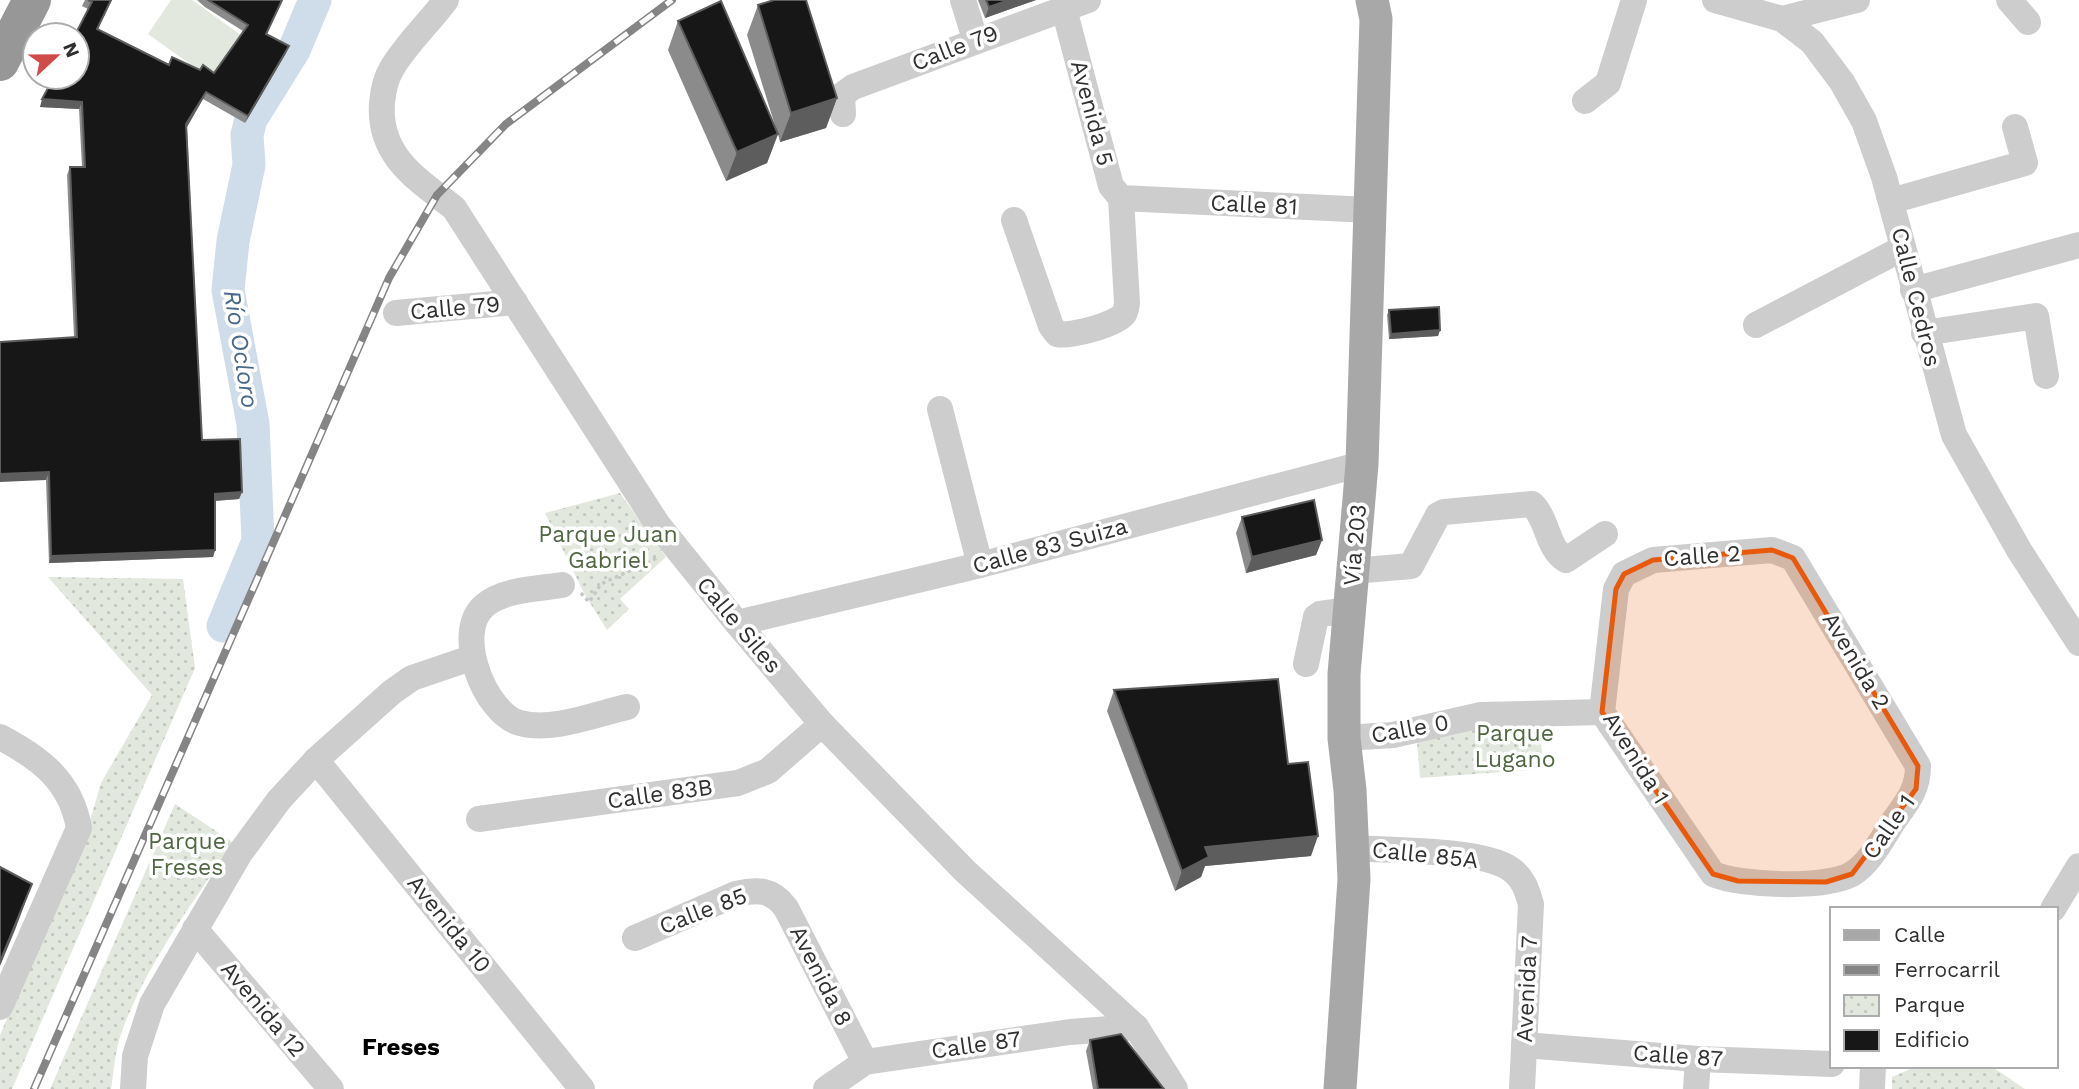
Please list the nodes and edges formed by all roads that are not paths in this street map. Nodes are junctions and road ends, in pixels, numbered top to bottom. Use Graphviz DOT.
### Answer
graph roads {
  1 [pos="32,0"];
  2 [pos="446,0"];
  3 [pos="963,0"];
  4 [pos="1372,0"];
  5 [pos="1634,0"];
  6 [pos="1715,0"];
  7 [pos="1857,0"];
  8 [pos="2010,0"];
  9 [pos="1076,4"];
  10 [pos="1782,19"];
  11 [pos="2028,22"];
  12 [pos="975,39"];
  13 [pos="0,62"];
  14 [pos="1585,101"];
  15 [pos="843,114"];
  16 [pos="2015,127"];
  17 [pos="1129,199"];
  18 [pos="1891,201"];
  19 [pos="1370,210"];
  20 [pos="1014,220"];
  21 [pos="2079,244"];
  22 [pos="1903,248"];
  23 [pos="1913,290"];
  24 [pos="515,302"];
  25 [pos="396,313"];
  26 [pos="1756,325"];
  27 [pos="1924,333"];
  28 [pos="2046,376"];
  29 [pos="940,409"];
  30 [pos="1362,464"];
  31 [pos="1605,534"];
  32 [pos="1784,552"];
  33 [pos="980,565"];
  34 [pos="1353,570"];
  35 [pos="1624,574"];
  36 [pos="562,585"];
  37 [pos="1349,610"];
  38 [pos="737,623"];
  39 [pos="2079,643"];
  40 [pos="471,658"];
  41 [pos="1306,664"];
  42 [pos="627,707"];
  43 [pos="1602,712"];
  44 [pos="822,723"];
  45 [pos="0,737"];
  46 [pos="1344,738"];
  47 [pos="316,760"];
  48 [pos="1918,775"];
  49 [pos="479,819"];
  50 [pos="1353,848"];
  51 [pos="2079,866"];
  52 [pos="1727,880"];
  53 [pos="1527,889"];
  54 [pos="771,893"];
  55 [pos="2054,907"];
  56 [pos="195,929"];
  57 [pos="635,937"];
  58 [pos="0,1007"];
  59 [pos="1136,1027"];
  60 [pos="1524,1045"];
  61 [pos="1698,1059"];
  62 [pos="866,1062"];
  63 [pos="1830,1064"];
  64 [pos="1873,1068"];
  65 [pos="133,1089"];
  66 [pos="331,1089"];
  67 [pos="582,1089"];
  68 [pos="826,1089"];
  69 [pos="1175,1089"];
  70 [pos="1340,1089"];
  71 [pos="1522,1089"];
  72 [pos="1696,1089"];
  73 [pos="1871,1089"];
  1 -- 13 [label="highway"];
  2 -- 24 [label="street, Calle Siles"];
  3 -- 12 [label="street"];
  4 -- 19 [label="main road, Vía 203"];
  5 -- 14 [label="street"];
  6 -- 10 [label="street, Calle Cedros"];
  7 -- 10 [label="street"];
  8 -- 11 [label="street"];
  9 -- 12 [label="street, Calle 79"];
  9 -- 17 [label="street, Avenida 5"];
  10 -- 18 [label="street, Calle Cedros"];
  12 -- 15 [label="street, Calle 79"];
  16 -- 18 [label="street"];
  17 -- 19 [label="street, Calle 81"];
  17 -- 20 [label="street"];
  18 -- 22 [label="street, Calle Cedros"];
  19 -- 30 [label="main road, Vía 203"];
  21 -- 23 [label="street"];
  22 -- 23 [label="street, Calle Cedros"];
  22 -- 26 [label="street"];
  23 -- 27 [label="street, Calle Cedros"];
  24 -- 25 [label="street, Calle 79"];
  24 -- 38 [label="street, Calle Siles"];
  27 -- 28 [label="street"];
  27 -- 39 [label="street, Calle Cedros"];
  29 -- 33 [label="street"];
  30 -- 33 [label="street, Calle 83 Suiza"];
  30 -- 34 [label="main road, Vía 203"];
  31 -- 34 [label="street"];
  32 -- 35 [label="street, Calle 2"];
  32 -- 48 [label="street, Avenida 2"];
  33 -- 38 [label="street, Calle 83 Suiza"];
  34 -- 37 [label="main road, Vía 203"];
  35 -- 43 [label="street, Avenida 1"];
  36 -- 40 [label="street"];
  37 -- 41 [label="street"];
  37 -- 46 [label="main road, Vía 203"];
  38 -- 44 [label="street, Calle Siles"];
  40 -- 42 [label="street"];
  40 -- 47 [label="street"];
  43 -- 46 [label="street, Calle 0"];
  43 -- 52 [label="street, Avenida 1"];
  44 -- 49 [label="street, Calle 83B"];
  44 -- 59 [label="street, Calle Siles"];
  45 -- 58 [label="street"];
  46 -- 50 [label="main road, Vía 203"];
  47 -- 56 [label="street"];
  47 -- 67 [label="street, Avenida 10"];
  48 -- 52 [label="street, Calle 1"];
  50 -- 53 [label="street, Calle 85A"];
  50 -- 70 [label="main road, Vía 203"];
  51 -- 55 [label="street"];
  53 -- 60 [label="street, Avenida 7"];
  54 -- 57 [label="street, Calle 85"];
  54 -- 62 [label="street, Avenida 8"];
  56 -- 65 [label="street"];
  56 -- 66 [label="street, Avenida 12"];
  59 -- 62 [label="street, Calle 87"];
  59 -- 69 [label="street, Calle Siles"];
  60 -- 61 [label="street, Calle 87"];
  60 -- 71 [label="street, Avenida 7"];
  61 -- 63 [label="street, Calle 87"];
  61 -- 72 [label="street"];
  62 -- 68 [label="street, Calle 87"];
  64 -- 73 [label="street"];
}
